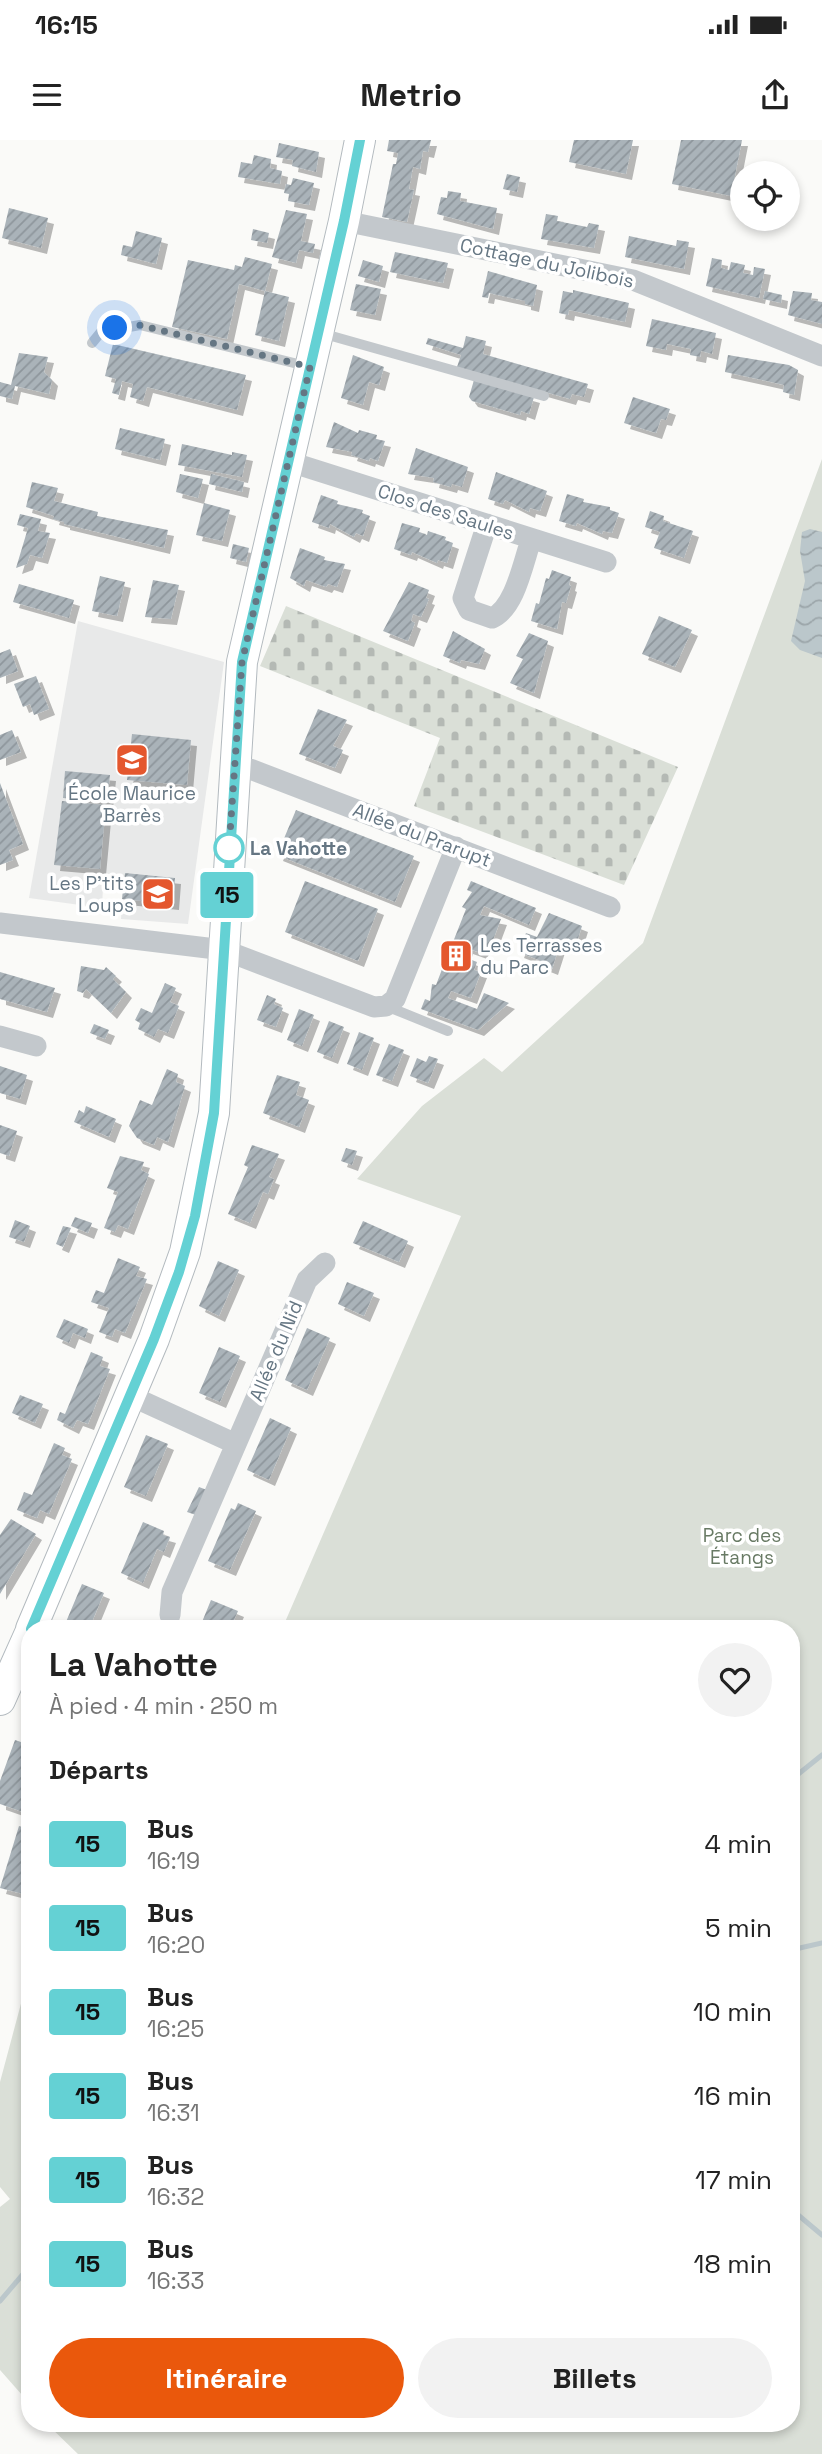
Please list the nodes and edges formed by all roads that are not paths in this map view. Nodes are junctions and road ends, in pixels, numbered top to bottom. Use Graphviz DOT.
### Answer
graph roads {
  1 [pos="360,140"];
  2 [pos="344,221"];
  3 [pos="318,332"];
  4 [pos="92,343"];
  5 [pos="822,356"];
  6 [pos="310,367"];
  7 [pos="544,396"];
  8 [pos="288,461"];
  9 [pos="487,524"];
  10 [pos="531,540"];
  11 [pos="606,562"];
  12 [pos="234,766"];
  13 [pos="456,847"];
  14 [pos="610,907"];
  15 [pos="0,923"];
  16 [pos="224,950"];
  17 [pos="386,1006"];
  18 [pos="448,1031"];
  19 [pos="0,1037"];
  20 [pos="36,1046"];
  21 [pos="325,1263"];
  22 [pos="131,1395"];
  23 [pos="236,1444"];
  24 [pos="170,1615"];
  25 [pos="36,1620"];
  26 [pos="21,1653"];
  27 [pos="0,1700"];
  1 -- 2 [label="main road"];
  2 -- 3 [label="main road"];
  2 -- 5 [label="street, Cottage du Jolibois"];
  3 -- 6 [label="main road"];
  3 -- 7 [label="lane"];
  4 -- 6 [label="lane"];
  6 -- 8 [label="main road"];
  8 -- 9 [label="street, Clos des Saules"];
  8 -- 12 [label="main road"];
  9 -- 10 [label="street, Clos des Saules"];
  9 -- 10 [label="street"];
  10 -- 11 [label="street, Clos des Saules"];
  12 -- 13 [label="street, Allée du Prarupt"];
  12 -- 16 [label="main road"];
  13 -- 14 [label="street, Allée du Prarupt"];
  13 -- 17 [label="street"];
  15 -- 16 [label="street"];
  16 -- 17 [label="street"];
  16 -- 22 [label="main road"];
  17 -- 18 [label="lane"];
  19 -- 20 [label="street"];
  21 -- 23 [label="street, Allée du Nid"];
  22 -- 23 [label="street"];
  22 -- 25 [label="main road"];
  23 -- 24 [label="street, Allée du Nid"];
  26 -- 27 [label="main road"];
}
